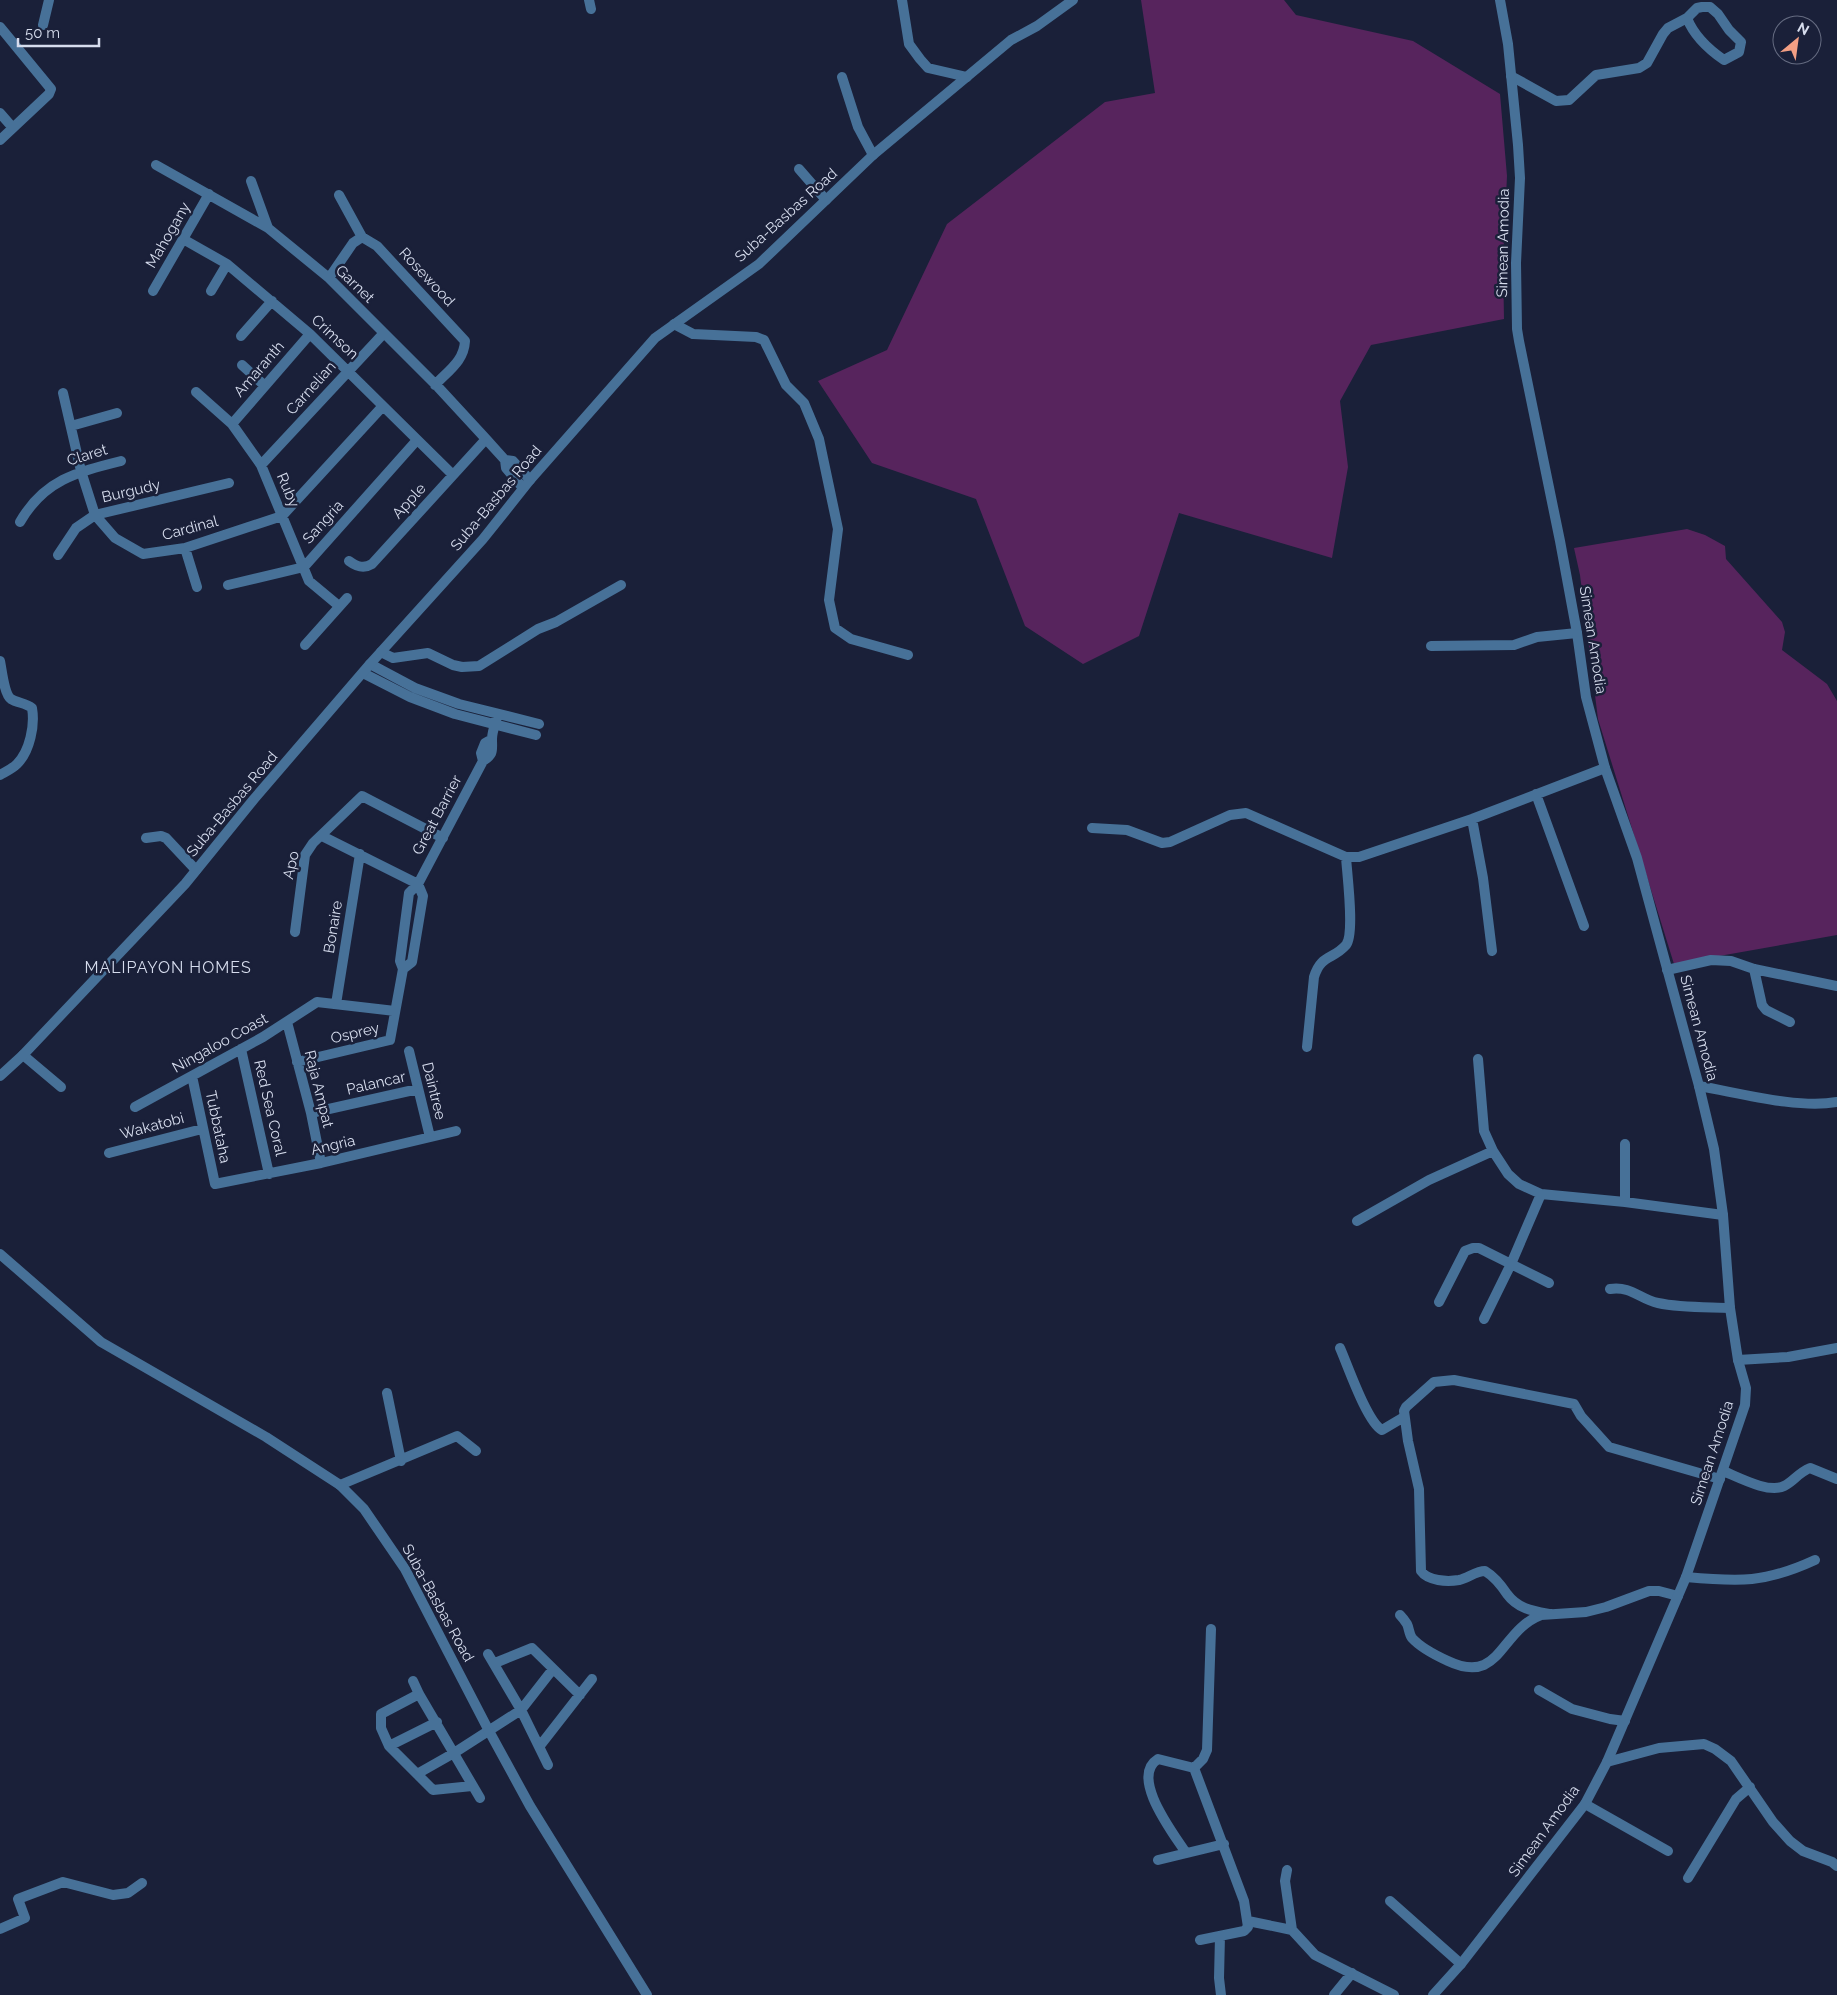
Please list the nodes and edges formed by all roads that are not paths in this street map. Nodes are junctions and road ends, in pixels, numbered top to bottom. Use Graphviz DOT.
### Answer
graph roads {
  1 [pos="49,0"];
  2 [pos="902,0"];
  3 [pos="1073,0"];
  4 [pos="1500,0"];
  5 [pos="1687,18"];
  6 [pos="43,24"];
  7 [pos="0,27"];
  8 [pos="1511,76"];
  9 [pos="842,77"];
  10 [pos="967,77"];
  11 [pos="0,113"];
  12 [pos="13,128"];
  13 [pos="0,140"];
  14 [pos="873,155"];
  15 [pos="156,165"];
  16 [pos="800,169"];
  17 [pos="251,181"];
  18 [pos="209,194"];
  19 [pos="339,195"];
  20 [pos="826,200"];
  21 [pos="268,228"];
  22 [pos="362,237"];
  23 [pos="183,240"];
  24 [pos="227,264"];
  25 [pos="329,278"];
  26 [pos="153,291"];
  27 [pos="210,291"];
  28 [pos="272,301"];
  29 [pos="674,324"];
  30 [pos="384,333"];
  31 [pos="310,334"];
  32 [pos="242,336"];
  33 [pos="242,365"];
  34 [pos="348,370"];
  35 [pos="436,385"];
  36 [pos="265,386"];
  37 [pos="196,392"];
  38 [pos="63,393"];
  39 [pos="383,406"];
  40 [pos="117,413"];
  41 [pos="232,424"];
  42 [pos="71,426"];
  43 [pos="486,439"];
  44 [pos="417,440"];
  45 [pos="121,461"];
  46 [pos="261,465"];
  47 [pos="81,471"];
  48 [pos="453,474"];
  49 [pos="229,484"];
  50 [pos="527,484"];
  51 [pos="95,515"];
  52 [pos="282,516"];
  53 [pos="20,522"];
  54 [pos="185,548"];
  55 [pos="58,555"];
  56 [pos="349,561"];
  57 [pos="304,567"];
  58 [pos="228,585"];
  59 [pos="621,585"];
  60 [pos="197,587"];
  61 [pos="347,598"];
  62 [pos="339,606"];
  63 [pos="1577,633"];
  64 [pos="305,644"];
  65 [pos="1431,646"];
  66 [pos="381,652"];
  67 [pos="908,655"];
  68 [pos="0,661"];
  69 [pos="370,664"];
  70 [pos="364,673"];
  71 [pos="498,714"];
  72 [pos="539,724"];
  73 [pos="496,725"];
  74 [pos="536,735"];
  75 [pos="1605,768"];
  76 [pos="0,775"];
  77 [pos="1536,794"];
  78 [pos="1472,819"];
  79 [pos="1092,828"];
  80 [pos="322,836"];
  81 [pos="146,838"];
  82 [pos="443,838"];
  83 [pos="360,854"];
  84 [pos="1346,857"];
  85 [pos="196,870"];
  86 [pos="418,884"];
  87 [pos="1584,926"];
  88 [pos="295,932"];
  89 [pos="1492,951"];
  90 [pos="1754,969"];
  91 [pos="1667,970"];
  92 [pos="1837,986"];
  93 [pos="336,1004"];
  94 [pos="395,1011"];
  95 [pos="287,1022"];
  96 [pos="1790,1022"];
  97 [pos="1307,1047"];
  98 [pos="241,1049"];
  99 [pos="409,1051"];
  100 [pos="23,1055"];
  101 [pos="1478,1059"];
  102 [pos="297,1062"];
  103 [pos="0,1076"];
  104 [pos="192,1076"];
  105 [pos="1699,1086"];
  106 [pos="61,1087"];
  107 [pos="418,1089"];
  108 [pos="1837,1102"];
  109 [pos="135,1107"];
  110 [pos="311,1113"];
  111 [pos="202,1129"];
  112 [pos="456,1131"];
  113 [pos="430,1137"];
  114 [pos="1625,1144"];
  115 [pos="1493,1151"];
  116 [pos="109,1153"];
  117 [pos="321,1163"];
  118 [pos="269,1174"];
  119 [pos="215,1184"];
  120 [pos="1541,1194"];
  121 [pos="1625,1202"];
  122 [pos="1723,1215"];
  123 [pos="1357,1221"];
  124 [pos="0,1254"];
  125 [pos="1511,1264"];
  126 [pos="1549,1283"];
  127 [pos="1610,1289"];
  128 [pos="1439,1302"];
  129 [pos="1730,1308"];
  130 [pos="1484,1319"];
  131 [pos="1837,1347"];
  132 [pos="1340,1348"];
  133 [pos="1738,1360"];
  134 [pos="387,1393"];
  135 [pos="1404,1417"];
  136 [pos="476,1450"];
  137 [pos="401,1461"];
  138 [pos="1721,1475"];
  139 [pos="1837,1480"];
  140 [pos="340,1485"];
  141 [pos="1815,1560"];
  142 [pos="1686,1577"];
  143 [pos="1678,1596"];
  144 [pos="1550,1614"];
  145 [pos="1400,1615"];
  146 [pos="1211,1628"];
  147 [pos="488,1654"];
  148 [pos="495,1663"];
  149 [pos="553,1669"];
  150 [pos="592,1679"];
  151 [pos="413,1681"];
  152 [pos="1539,1690"];
  153 [pos="419,1694"];
  154 [pos="580,1695"];
  155 [pos="521,1710"];
  156 [pos="1625,1720"];
  157 [pos="437,1722"];
  158 [pos="489,1731"];
  159 [pos="389,1746"];
  160 [pos="539,1747"];
  161 [pos="454,1753"];
  162 [pos="1607,1762"];
  163 [pos="548,1765"];
  164 [pos="1194,1768"];
  165 [pos="417,1774"];
  166 [pos="472,1786"];
  167 [pos="1750,1787"];
  168 [pos="480,1798"];
  169 [pos="1586,1804"];
  170 [pos="1224,1844"];
  171 [pos="1668,1851"];
  172 [pos="1186,1853"];
  173 [pos="1158,1860"];
  174 [pos="1837,1866"];
  175 [pos="1287,1870"];
  176 [pos="1688,1878"];
  177 [pos="142,1883"];
  178 [pos="1390,1901"];
  179 [pos="1248,1921"];
  180 [pos="0,1929"];
  181 [pos="1292,1930"];
  182 [pos="1220,1936"];
  183 [pos="1200,1940"];
  184 [pos="1461,1964"];
  185 [pos="1352,1973"];
  186 [pos="647,1995"];
  187 [pos="1221,1995"];
  188 [pos="1334,1995"];
  189 [pos="1394,1995"];
  190 [pos="1433,1995"];
  1 -- 6 [label="street"];
  2 -- 10 [label="street"];
  3 -- 10 [label="street, Suba-Basbas Road"];
  4 -- 8 [label="street, Simean Amodia"];
  5 -- 5 [label="street"];
  5 -- 8 [label="street"];
  7 -- 12 [label="street"];
  8 -- 63 [label="street, Simean Amodia"];
  9 -- 14 [label="street"];
  10 -- 14 [label="street, Suba-Basbas Road"];
  11 -- 12 [label="street"];
  12 -- 13 [label="street"];
  14 -- 20 [label="street, Suba-Basbas Road"];
  15 -- 18 [label="street, Garnet"];
  16 -- 20 [label="street"];
  17 -- 21 [label="street"];
  18 -- 21 [label="street, Garnet"];
  18 -- 23 [label="street, Mahogany"];
  19 -- 22 [label="street"];
  20 -- 29 [label="street, Suba-Basbas Road"];
  21 -- 25 [label="street, Garnet"];
  22 -- 25 [label="street"];
  22 -- 35 [label="street, Rosewood"];
  23 -- 24 [label="street, Crimson"];
  23 -- 26 [label="street, Mahogany"];
  24 -- 27 [label="street"];
  24 -- 28 [label="street, Crimson"];
  25 -- 30 [label="street, Garnet"];
  28 -- 31 [label="street, Crimson"];
  28 -- 32 [label="street"];
  29 -- 50 [label="street, Suba-Basbas Road"];
  29 -- 67 [label="street"];
  30 -- 34 [label="street, Carnelian"];
  30 -- 35 [label="street, Garnet"];
  31 -- 34 [label="street, Crimson"];
  31 -- 36 [label="street, Amaranth"];
  33 -- 36 [label="street"];
  34 -- 39 [label="street, Crimson"];
  34 -- 46 [label="street, Carnelian"];
  35 -- 43 [label="street, Garnet"];
  36 -- 41 [label="street, Amaranth"];
  37 -- 41 [label="street, Ruby"];
  38 -- 42 [label="street, Cardinal"];
  39 -- 44 [label="street, Crimson"];
  39 -- 52 [label="street, Cardinal"];
  40 -- 42 [label="street"];
  41 -- 46 [label="street, Ruby"];
  42 -- 47 [label="street, Cardinal"];
  43 -- 48 [label="street, Apple"];
  43 -- 50 [label="street, Garnet"];
  44 -- 48 [label="street, Crimson"];
  44 -- 57 [label="street, Sangria"];
  45 -- 47 [label="street, Claret"];
  46 -- 52 [label="street, Ruby"];
  47 -- 51 [label="street, Cardinal"];
  47 -- 53 [label="street, Claret"];
  48 -- 56 [label="street, Apple"];
  49 -- 51 [label="street, Burgudy"];
  50 -- 66 [label="street, Suba-Basbas Road"];
  51 -- 54 [label="street, Cardinal"];
  51 -- 55 [label="street, Burgudy"];
  52 -- 54 [label="street, Cardinal"];
  52 -- 57 [label="street, Ruby"];
  54 -- 60 [label="street"];
  57 -- 58 [label="street, Sangria"];
  57 -- 62 [label="street, Ruby"];
  59 -- 66 [label="street"];
  61 -- 62 [label="street"];
  62 -- 64 [label="street"];
  63 -- 65 [label="street"];
  63 -- 75 [label="street, Simean Amodia"];
  66 -- 69 [label="street, Suba-Basbas Road"];
  68 -- 76 [label="street"];
  69 -- 70 [label="street, Suba-Basbas Road"];
  69 -- 71 [label="street"];
  70 -- 73 [label="street"];
  70 -- 85 [label="street, Suba-Basbas Road"];
  71 -- 72 [label="street"];
  71 -- 73 [label="street, Great Barrier"];
  73 -- 74 [label="street"];
  73 -- 82 [label="street, Great Barrier"];
  75 -- 77 [label="street"];
  75 -- 91 [label="street, Simean Amodia"];
  77 -- 78 [label="street"];
  77 -- 87 [label="street"];
  78 -- 84 [label="street"];
  78 -- 89 [label="street"];
  79 -- 84 [label="street"];
  80 -- 82 [label="street, Apo"];
  80 -- 83 [label="street"];
  80 -- 88 [label="street, Apo"];
  81 -- 85 [label="street"];
  82 -- 86 [label="street, Great Barrier"];
  83 -- 86 [label="street"];
  83 -- 93 [label="street, Bonaire"];
  84 -- 97 [label="street"];
  85 -- 100 [label="street, Suba-Basbas Road"];
  86 -- 94 [label="street, Great Barrier"];
  90 -- 91 [label="street"];
  90 -- 92 [label="street"];
  90 -- 96 [label="street"];
  91 -- 105 [label="street, Simean Amodia"];
  93 -- 94 [label="street"];
  93 -- 95 [label="street, Ningaloo Coast"];
  94 -- 102 [label="street, Osprey"];
  95 -- 98 [label="street, Ningaloo Coast"];
  95 -- 102 [label="street, Raja Ampat"];
  98 -- 104 [label="street, Ningaloo Coast"];
  98 -- 118 [label="street, Red Sea Coral"];
  99 -- 107 [label="street, Daintree"];
  100 -- 103 [label="street, Suba-Basbas Road"];
  100 -- 106 [label="street"];
  101 -- 115 [label="street"];
  102 -- 110 [label="street, Raja Ampat"];
  104 -- 109 [label="street, Ningaloo Coast"];
  104 -- 111 [label="street, Tubbataha"];
  105 -- 108 [label="street"];
  105 -- 122 [label="street, Simean Amodia"];
  107 -- 110 [label="street, Palancar"];
  107 -- 113 [label="street, Daintree"];
  110 -- 117 [label="street, Raja Ampat"];
  111 -- 116 [label="street, Wakatobi"];
  111 -- 119 [label="street, Tubbataha"];
  112 -- 113 [label="street, Angria"];
  113 -- 117 [label="street, Angria"];
  114 -- 121 [label="street"];
  115 -- 120 [label="street"];
  115 -- 123 [label="street"];
  117 -- 118 [label="street, Angria"];
  118 -- 119 [label="street, Angria"];
  120 -- 121 [label="street"];
  120 -- 125 [label="street"];
  121 -- 122 [label="street"];
  122 -- 129 [label="street, Simean Amodia"];
  124 -- 140 [label="street, Suba-Basbas Road"];
  125 -- 126 [label="street"];
  125 -- 128 [label="street"];
  125 -- 130 [label="street"];
  127 -- 129 [label="street"];
  129 -- 133 [label="street, Simean Amodia"];
  131 -- 133 [label="street"];
  132 -- 135 [label="street"];
  133 -- 138 [label="street, Simean Amodia"];
  134 -- 137 [label="street"];
  135 -- 138 [label="street"];
  135 -- 144 [label="street"];
  136 -- 137 [label="street"];
  137 -- 140 [label="street"];
  138 -- 139 [label="street"];
  138 -- 142 [label="street, Simean Amodia"];
  140 -- 158 [label="street, Suba-Basbas Road"];
  141 -- 142 [label="street"];
  142 -- 143 [label="street, Simean Amodia"];
  143 -- 144 [label="street"];
  143 -- 156 [label="street, Simean Amodia"];
  144 -- 145 [label="street"];
  146 -- 164 [label="street"];
  147 -- 148 [label="street"];
  148 -- 149 [label="street"];
  148 -- 155 [label="street"];
  149 -- 154 [label="street"];
  149 -- 155 [label="street"];
  150 -- 154 [label="street"];
  151 -- 153 [label="street"];
  152 -- 156 [label="street"];
  153 -- 157 [label="street"];
  153 -- 159 [label="street"];
  154 -- 160 [label="street"];
  155 -- 158 [label="street"];
  155 -- 160 [label="street"];
  156 -- 162 [label="street, Simean Amodia"];
  157 -- 159 [label="street"];
  157 -- 161 [label="street"];
  158 -- 161 [label="street"];
  158 -- 186 [label="street, Suba-Basbas Road"];
  159 -- 165 [label="street"];
  160 -- 163 [label="street"];
  161 -- 165 [label="street"];
  161 -- 166 [label="street"];
  162 -- 167 [label="street"];
  162 -- 169 [label="street, Simean Amodia"];
  164 -- 170 [label="street"];
  164 -- 172 [label="street"];
  165 -- 166 [label="street"];
  166 -- 168 [label="street"];
  167 -- 174 [label="street"];
  167 -- 176 [label="street"];
  169 -- 171 [label="street"];
  169 -- 184 [label="street, Simean Amodia"];
  170 -- 172 [label="street"];
  170 -- 179 [label="street"];
  172 -- 173 [label="street"];
  175 -- 181 [label="street"];
  177 -- 180 [label="street"];
  178 -- 184 [label="street"];
  179 -- 181 [label="street"];
  179 -- 182 [label="street"];
  181 -- 185 [label="street"];
  182 -- 183 [label="street"];
  182 -- 187 [label="street"];
  184 -- 190 [label="street, Simean Amodia"];
  185 -- 188 [label="street"];
  185 -- 189 [label="street"];
}
